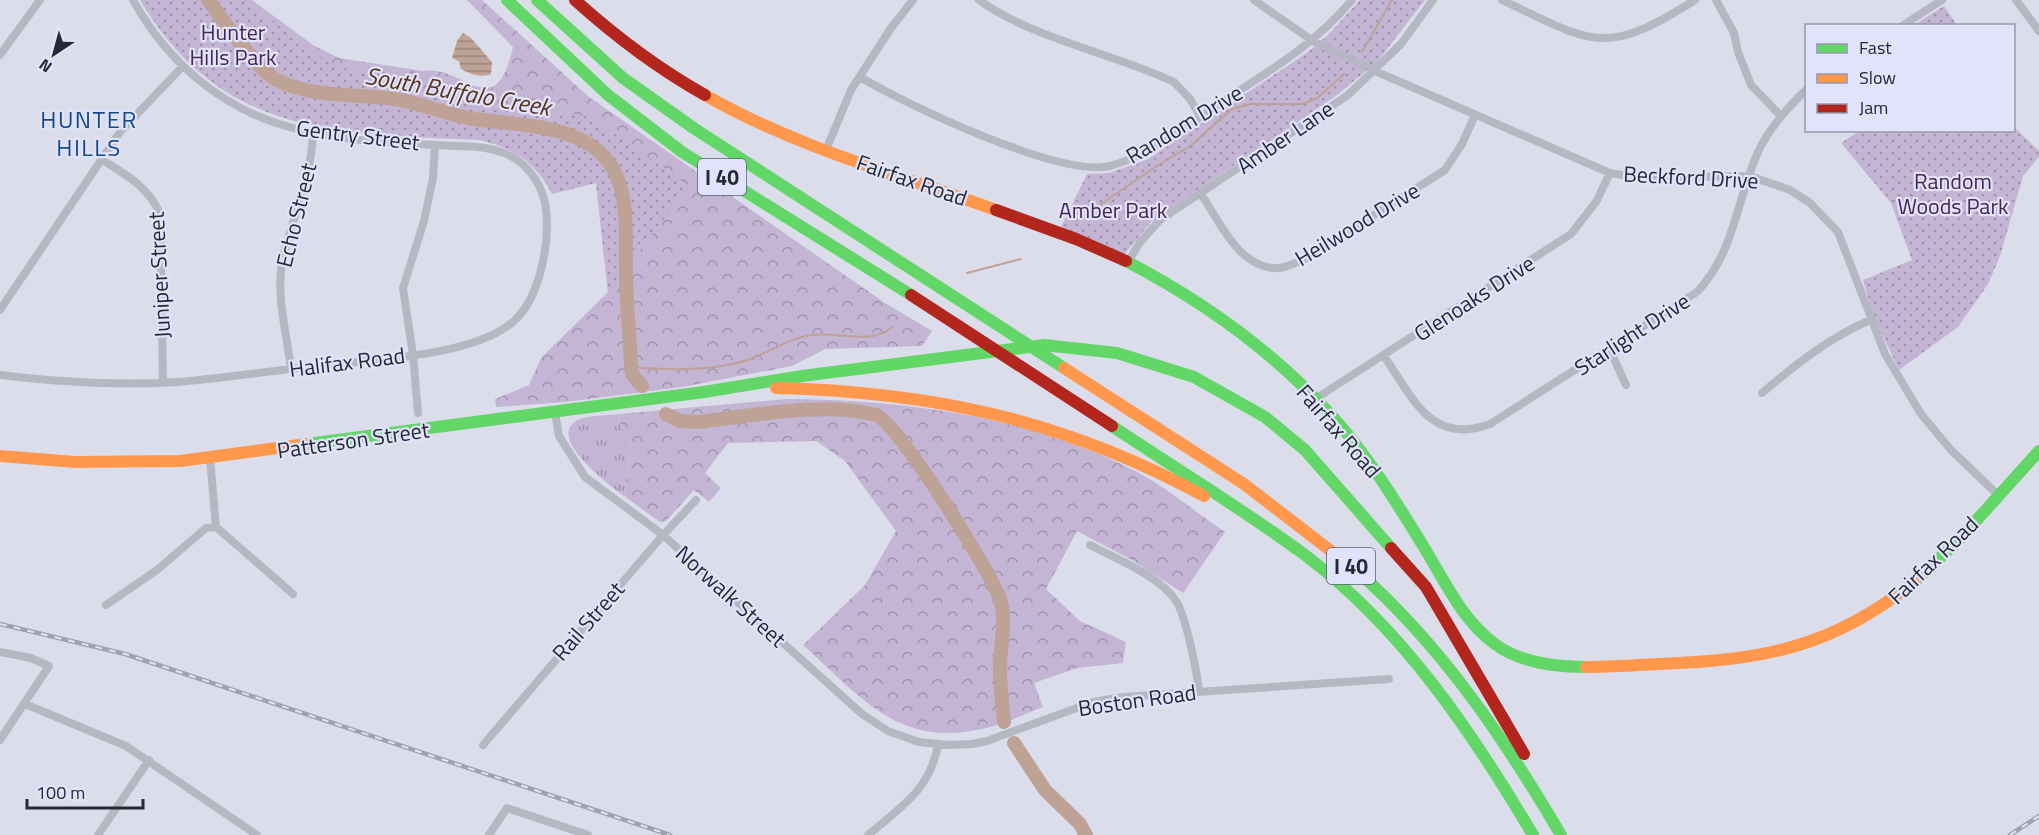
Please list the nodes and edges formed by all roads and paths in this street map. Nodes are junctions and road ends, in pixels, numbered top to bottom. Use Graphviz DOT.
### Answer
graph roads {
  1 [pos="40,0"];
  2 [pos="133,0"];
  3 [pos="507,0"];
  4 [pos="537,0"];
  5 [pos="575,0"];
  6 [pos="913,0"];
  7 [pos="979,0"];
  8 [pos="1254,0"];
  9 [pos="1352,0"];
  10 [pos="1433,0"];
  11 [pos="1502,0"];
  12 [pos="1695,0"];
  13 [pos="1716,0"];
  14 [pos="1942,0"];
  15 [pos="2016,0"];
  16 [pos="1905,24"];
  17 [pos="2039,31"];
  18 [pos="1313,41"];
  19 [pos="0,55"];
  20 [pos="183,66"];
  21 [pos="1376,71"];
  22 [pos="860,77"];
  23 [pos="1805,91"];
  24 [pos="1475,115"];
  25 [pos="1200,116"];
  26 [pos="1781,116"];
  27 [pos="313,132"];
  28 [pos="435,145"];
  29 [pos="826,150"];
  30 [pos="101,159"];
  31 [pos="522,163"];
  32 [pos="1610,173"];
  33 [pos="1750,177"];
  34 [pos="1202,194"];
  35 [pos="1128,262"];
  36 [pos="0,310"];
  37 [pos="1870,320"];
  38 [pos="1610,348"];
  39 [pos="413,355"];
  40 [pos="1384,356"];
  41 [pos="291,369"];
  42 [pos="0,375"];
  43 [pos="163,382"];
  44 [pos="1626,385"];
  45 [pos="704,392"];
  46 [pos="1762,393"];
  47 [pos="1315,399"];
  48 [pos="418,413"];
  49 [pos="555,413"];
  50 [pos="2039,451"];
  51 [pos="0,456"];
  52 [pos="210,458"];
  53 [pos="1998,495"];
  54 [pos="696,500"];
  55 [pos="216,526"];
  56 [pos="663,535"];
  57 [pos="1090,545"];
  58 [pos="1305,555"];
  59 [pos="293,594"];
  60 [pos="106,605"];
  61 [pos="0,652"];
  62 [pos="1389,679"];
  63 [pos="1199,691"];
  64 [pos="25,704"];
  65 [pos="0,740"];
  66 [pos="483,745"];
  67 [pos="938,745"];
  68 [pos="149,760"];
  69 [pos="98,835"];
  70 [pos="257,835"];
  71 [pos="489,835"];
  72 [pos="588,835"];
  73 [pos="868,835"];
  74 [pos="1533,835"];
  75 [pos="1561,835"];
  76 [pos="1570,835"];
  1 -- 19 [label="street"];
  2 -- 20 [label="street, Gentry Street"];
  3 -- 58 [label="main road, I 40"];
  4 -- 75 [label="main road, I 40"];
  5 -- 29 [label="main road, Fairfax Road"];
  6 -- 22 [label="street"];
  7 -- 25 [label="street"];
  8 -- 18 [label="street, Beckford Drive"];
  9 -- 18 [label="street, Random Drive"];
  10 -- 21 [label="street, Amber Lane"];
  11 -- 12 [label="street"];
  13 -- 26 [label="street"];
  14 -- 16 [label="street"];
  15 -- 17 [label="street"];
  18 -- 21 [label="street, Beckford Drive"];
  18 -- 25 [label="street, Random Drive"];
  20 -- 27 [label="street, Gentry Street"];
  20 -- 30 [label="street"];
  21 -- 24 [label="street, Beckford Drive"];
  21 -- 34 [label="street, Amber Lane"];
  22 -- 25 [label="street, Random Drive"];
  22 -- 29 [label="street"];
  23 -- 26 [label="street, Starlight Drive"];
  24 -- 32 [label="street, Beckford Drive"];
  24 -- 34 [label="street, Heilwood Drive"];
  26 -- 33 [label="street, Starlight Drive"];
  27 -- 28 [label="street, Gentry Street"];
  27 -- 41 [label="street, Echo Street"];
  28 -- 31 [label="street, Gentry Street"];
  28 -- 39 [label="street"];
  29 -- 35 [label="main road, Fairfax Road"];
  30 -- 36 [label="street"];
  30 -- 43 [label="street, Juniper Street"];
  31 -- 39 [label="street, Halifax Road"];
  32 -- 33 [label="street, Beckford Drive"];
  32 -- 40 [label="street, Glenoaks Drive"];
  33 -- 37 [label="street, Beckford Drive"];
  33 -- 38 [label="street, Starlight Drive"];
  34 -- 35 [label="street, Amber Lane"];
  35 -- 47 [label="main road, Fairfax Road"];
  37 -- 46 [label="street"];
  37 -- 53 [label="street, Beckford Drive"];
  38 -- 40 [label="street, Starlight Drive"];
  38 -- 44 [label="street"];
  39 -- 41 [label="street, Halifax Road"];
  39 -- 48 [label="street"];
  40 -- 47 [label="street, Glenoaks Drive"];
  41 -- 43 [label="street, Halifax Road"];
  42 -- 43 [label="street, Halifax Road"];
  45 -- 49 [label="main road, Patterson Street"];
  45 -- 58 [label="main road"];
  45 -- 76 [label="main road"];
  47 -- 53 [label="main road, Fairfax Road"];
  49 -- 52 [label="main road, Patterson Street"];
  49 -- 56 [label="street, Norwalk Street"];
  50 -- 53 [label="main road, Fairfax Road"];
  51 -- 52 [label="main road, Patterson Street"];
  52 -- 55 [label="street"];
  54 -- 56 [label="street, Rail Street"];
  55 -- 59 [label="street"];
  55 -- 60 [label="street"];
  56 -- 66 [label="street, Rail Street"];
  56 -- 67 [label="street, Norwalk Street"];
  57 -- 63 [label="street"];
  58 -- 74 [label="main road, I 40"];
  61 -- 64 [label="street"];
  62 -- 63 [label="street, Boston Road"];
  63 -- 67 [label="street, Boston Road"];
  64 -- 65 [label="street"];
  64 -- 68 [label="street"];
  67 -- 73 [label="street"];
  68 -- 69 [label="street"];
  68 -- 70 [label="street"];
  71 -- 72 [label="street"];
}
